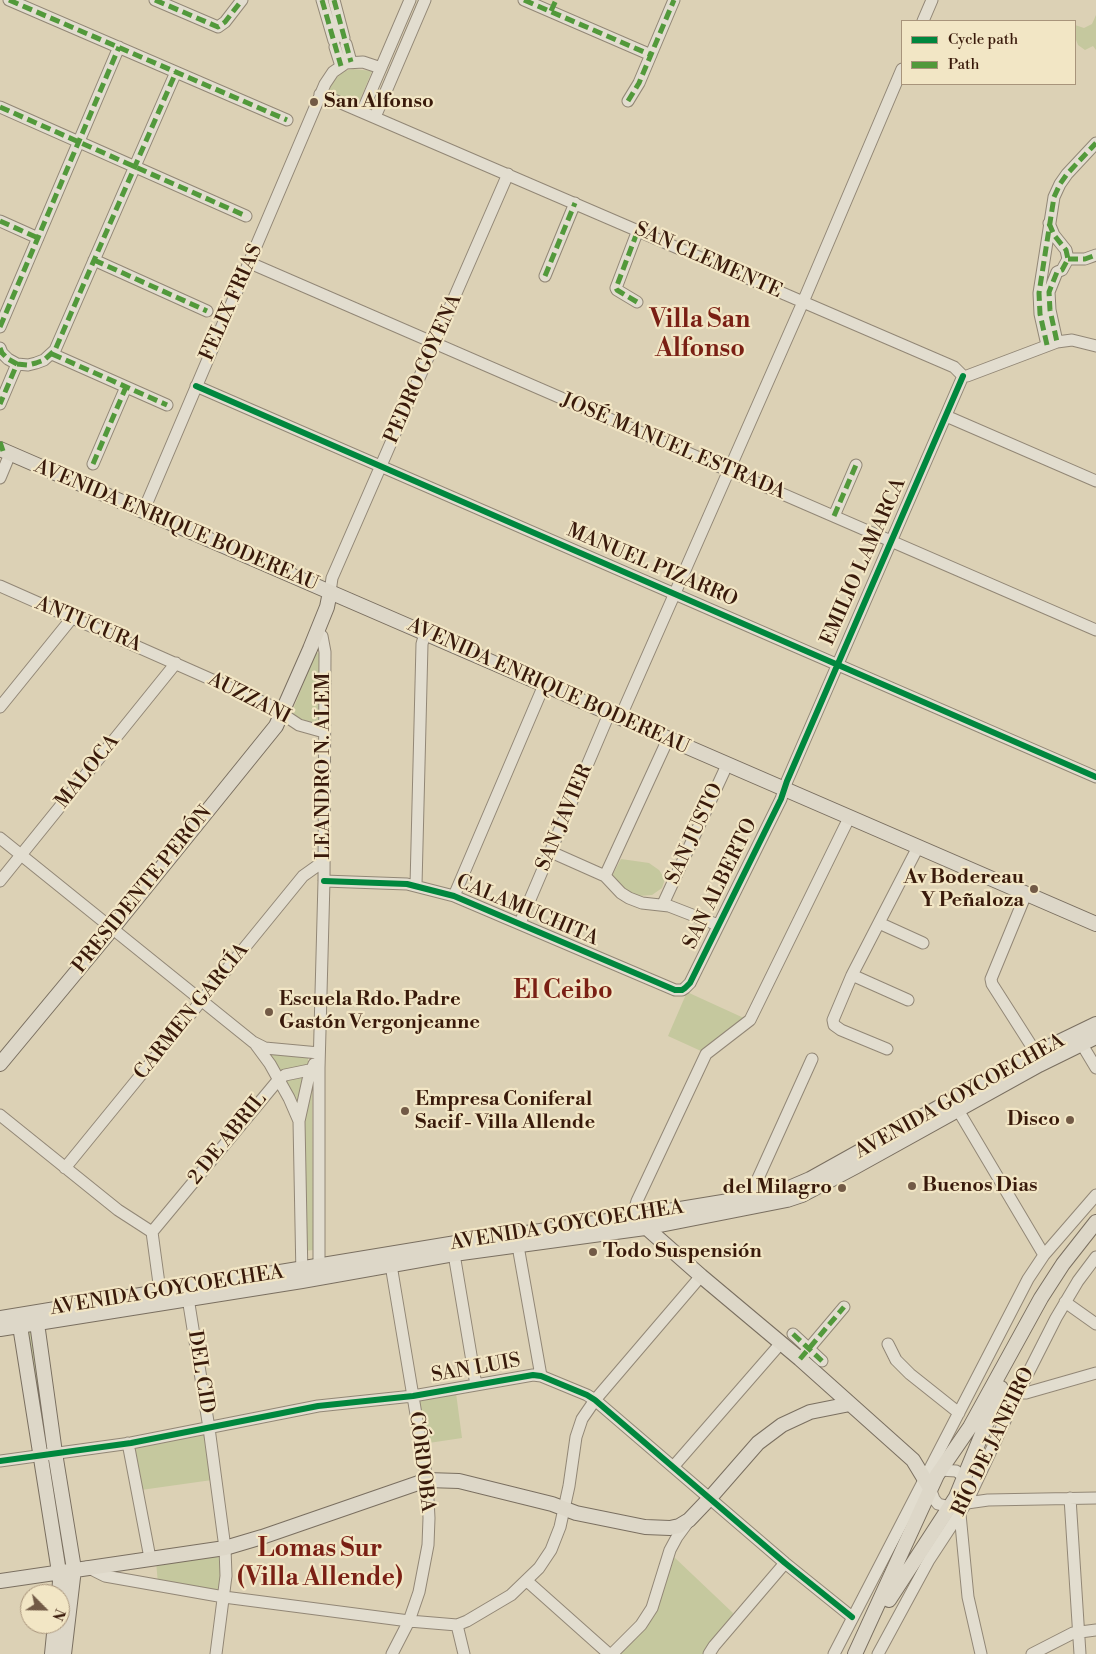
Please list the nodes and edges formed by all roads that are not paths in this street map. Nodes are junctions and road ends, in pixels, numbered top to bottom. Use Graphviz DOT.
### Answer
graph roads {
  1 [pos="9,0"];
  2 [pos="155,0"];
  3 [pos="242,0"];
  4 [pos="322,0"];
  5 [pos="334,0"];
  6 [pos="410,0"];
  7 [pos="425,0"];
  8 [pos="524,0"];
  9 [pos="556,0"];
  10 [pos="674,0"];
  11 [pos="932,0"];
  12 [pos="551,12"];
  13 [pos="922,20"];
  14 [pos="340,42"];
  15 [pos="119,47"];
  16 [pos="651,55"];
  17 [pos="346,64"];
  18 [pos="380,68"];
  19 [pos="901,71"];
  20 [pos="176,72"];
  21 [pos="320,94"];
  22 [pos="628,101"];
  23 [pos="0,107"];
  24 [pos="362,112"];
  25 [pos="375,117"];
  26 [pos="286,120"];
  27 [pos="79,142"];
  28 [pos="1096,143"];
  29 [pos="134,166"];
  30 [pos="508,174"];
  31 [pos="576,203"];
  32 [pos="246,216"];
  33 [pos="0,220"];
  34 [pos="1049,222"];
  35 [pos="638,230"];
  36 [pos="38,238"];
  37 [pos="1096,255"];
  38 [pos="1068,259"];
  39 [pos="94,260"];
  40 [pos="250,263"];
  41 [pos="1043,263"];
  42 [pos="1057,272"];
  43 [pos="545,276"];
  44 [pos="637,302"];
  45 [pos="803,302"];
  46 [pos="207,311"];
  47 [pos="0,327"];
  48 [pos="435,344"];
  49 [pos="1052,344"];
  50 [pos="1096,346"];
  51 [pos="0,348"];
  52 [pos="52,354"];
  53 [pos="17,364"];
  54 [pos="963,376"];
  55 [pos="196,386"];
  56 [pos="126,388"];
  57 [pos="0,404"];
  58 [pos="167,405"];
  59 [pos="946,416"];
  60 [pos="3,449"];
  61 [pos="93,464"];
  62 [pos="856,465"];
  63 [pos="381,467"];
  64 [pos="728,471"];
  65 [pos="0,478"];
  66 [pos="1096,481"];
  67 [pos="143,512"];
  68 [pos="834,516"];
  69 [pos="891,541"];
  70 [pos="0,586"];
  71 [pos="330,592"];
  72 [pos="675,593"];
  73 [pos="72,618"];
  74 [pos="1096,630"];
  75 [pos="317,632"];
  76 [pos="425,633"];
  77 [pos="176,663"];
  78 [pos="837,664"];
  79 [pos="544,685"];
  80 [pos="0,707"];
  81 [pos="283,713"];
  82 [pos="615,716"];
  83 [pos="324,732"];
  84 [pos="668,739"];
  85 [pos="727,765"];
  86 [pos="1096,776"];
  87 [pos="784,789"];
  88 [pos="848,818"];
  89 [pos="0,838"];
  90 [pos="918,848"];
  91 [pos="550,852"];
  92 [pos="22,855"];
  93 [pos="324,861"];
  94 [pos="605,876"];
  95 [pos="324,881"];
  96 [pos="0,882"];
  97 [pos="416,885"];
  98 [pos="1026,894"];
  99 [pos="454,896"];
  100 [pos="663,904"];
  101 [pos="520,923"];
  102 [pos="880,923"];
  103 [pos="1096,924"];
  104 [pos="718,925"];
  105 [pos="112,929"];
  106 [pos="923,943"];
  107 [pos="852,975"];
  108 [pos="682,990"];
  109 [pos="201,1000"];
  110 [pos="908,1000"];
  111 [pos="1096,1024"];
  112 [pos="1096,1036"];
  113 [pos="253,1042"];
  114 [pos="1081,1043"];
  115 [pos="887,1049"];
  116 [pos="319,1053"];
  117 [pos="1036,1053"];
  118 [pos="812,1059"];
  119 [pos="0,1064"];
  120 [pos="315,1068"];
  121 [pos="1096,1068"];
  122 [pos="279,1079"];
  123 [pos="958,1110"];
  124 [pos="0,1115"];
  125 [pos="299,1121"];
  126 [pos="65,1168"];
  127 [pos="1096,1194"];
  128 [pos="753,1197"];
  129 [pos="641,1222"];
  130 [pos="1096,1222"];
  131 [pos="152,1232"];
  132 [pos="518,1246"];
  133 [pos="302,1254"];
  134 [pos="454,1254"];
  135 [pos="1044,1255"];
  136 [pos="1096,1257"];
  137 [pos="391,1265"];
  138 [pos="319,1266"];
  139 [pos="302,1275"];
  140 [pos="701,1276"];
  141 [pos="160,1290"];
  142 [pos="188,1298"];
  143 [pos="1041,1298"];
  144 [pos="1065,1302"];
  145 [pos="844,1306"];
  146 [pos="0,1318"];
  147 [pos="27,1319"];
  148 [pos="1096,1324"];
  149 [pos="0,1329"];
  150 [pos="793,1334"];
  151 [pos="781,1343"];
  152 [pos="888,1344"];
  153 [pos="804,1354"];
  154 [pos="822,1361"];
  155 [pos="1096,1373"];
  156 [pos="541,1376"];
  157 [pos="476,1385"];
  158 [pos="1018,1394"];
  159 [pos="413,1396"];
  160 [pos="595,1400"];
  161 [pos="850,1404"];
  162 [pos="959,1413"];
  163 [pos="210,1428"];
  164 [pos="128,1443"];
  165 [pos="55,1454"];
  166 [pos="40,1456"];
  167 [pos="0,1462"];
  168 [pos="673,1467"];
  169 [pos="932,1476"];
  170 [pos="965,1478"];
  171 [pos="427,1480"];
  172 [pos="972,1490"];
  173 [pos="710,1498"];
  174 [pos="1070,1498"];
  175 [pos="1096,1498"];
  176 [pos="988,1500"];
  177 [pos="967,1502"];
  178 [pos="565,1508"];
  179 [pos="955,1510"];
  180 [pos="689,1520"];
  181 [pos="225,1548"];
  182 [pos="150,1558"];
  183 [pos="785,1563"];
  184 [pos="81,1568"];
  185 [pos="59,1572"];
  186 [pos="0,1581"];
  187 [pos="527,1581"];
  188 [pos="60,1584"];
  189 [pos="224,1597"];
  190 [pos="852,1617"];
  191 [pos="409,1621"];
  192 [pos="457,1625"];
  193 [pos="1096,1630"];
  194 [pos="1079,1631"];
  195 [pos="54,1634"];
  196 [pos="52,1654"];
  197 [pos="64,1654"];
  198 [pos="216,1654"];
  199 [pos="392,1654"];
  200 [pos="464,1654"];
  201 [pos="610,1654"];
  202 [pos="709,1654"];
  203 [pos="834,1654"];
  204 [pos="855,1654"];
  205 [pos="861,1654"];
  206 [pos="878,1654"];
  207 [pos="981,1654"];
  208 [pos="1032,1654"];
  209 [pos="1080,1654"];
  1 -- 15 [label="street"];
  2 -- 3 [label="street"];
  4 -- 14 [label="street"];
  5 -- 14 [label="street"];
  6 -- 18 [label="street"];
  7 -- 25 [label="street"];
  8 -- 12 [label="street"];
  9 -- 12 [label="street"];
  10 -- 16 [label="street"];
  11 -- 13 [label="street"];
  12 -- 16 [label="street"];
  14 -- 17 [label="street"];
  15 -- 20 [label="street"];
  15 -- 27 [label="street"];
  16 -- 22 [label="street"];
  17 -- 18 [label="street"];
  17 -- 21 [label="street, FELIX FRIAS"];
  18 -- 24 [label="street"];
  19 -- 45 [label="street, SAN JAVIER"];
  20 -- 26 [label="street"];
  20 -- 29 [label="street"];
  21 -- 24 [label="street, SAN CLEMENTE"];
  21 -- 40 [label="street, FELIX FRIAS"];
  23 -- 27 [label="street"];
  24 -- 25 [label="street, SAN CLEMENTE"];
  25 -- 30 [label="street, SAN CLEMENTE"];
  27 -- 29 [label="street"];
  27 -- 36 [label="street"];
  28 -- 34 [label="street"];
  29 -- 32 [label="street"];
  29 -- 39 [label="street"];
  30 -- 31 [label="street, SAN CLEMENTE"];
  30 -- 48 [label="street, PEDRO GOYENA"];
  31 -- 35 [label="street, SAN CLEMENTE"];
  31 -- 43 [label="street"];
  33 -- 36 [label="street"];
  34 -- 38 [label="street"];
  34 -- 41 [label="street"];
  35 -- 44 [label="street"];
  35 -- 45 [label="street, SAN CLEMENTE"];
  36 -- 47 [label="street"];
  37 -- 38 [label="street"];
  38 -- 42 [label="street"];
  39 -- 46 [label="street"];
  39 -- 52 [label="street"];
  40 -- 48 [label="street, JOSÉ MANUEL ESTRADA"];
  40 -- 55 [label="street, FELIX FRIAS"];
  41 -- 42 [label="street"];
  41 -- 49 [label="street"];
  42 -- 49 [label="street"];
  45 -- 54 [label="street, SAN CLEMENTE"];
  45 -- 64 [label="street, SAN JAVIER"];
  48 -- 63 [label="street, PEDRO GOYENA"];
  48 -- 64 [label="street, JOSÉ MANUEL ESTRADA"];
  49 -- 50 [label="street"];
  49 -- 54 [label="street"];
  51 -- 53 [label="street"];
  52 -- 53 [label="street"];
  52 -- 56 [label="street"];
  53 -- 57 [label="street"];
  54 -- 59 [label="street, EMILIO LAMARCA"];
  55 -- 63 [label="street, MANUEL PIZARRO"];
  55 -- 67 [label="street, FELIX FRIAS"];
  56 -- 58 [label="street"];
  56 -- 61 [label="street"];
  59 -- 66 [label="street"];
  59 -- 69 [label="street, EMILIO LAMARCA"];
  60 -- 65 [label="street"];
  60 -- 67 [label="main road, AVENIDA ENRIQUE BODEREAU"];
  62 -- 68 [label="street"];
  63 -- 71 [label="street, PEDRO GOYENA"];
  63 -- 72 [label="street, MANUEL PIZARRO"];
  64 -- 68 [label="street, JOSÉ MANUEL ESTRADA"];
  64 -- 72 [label="street, SAN JAVIER"];
  67 -- 71 [label="main road, AVENIDA ENRIQUE BODEREAU"];
  68 -- 69 [label="street, JOSÉ MANUEL ESTRADA"];
  69 -- 74 [label="street, JOSÉ MANUEL ESTRADA"];
  69 -- 78 [label="street, EMILIO LAMARCA"];
  70 -- 73 [label="street, ANTUCURA"];
  71 -- 75 [label="main road, PRESIDENTE PERÓN"];
  71 -- 76 [label="main road, AVENIDA ENRIQUE BODEREAU"];
  72 -- 78 [label="street, MANUEL PIZARRO"];
  72 -- 82 [label="street, SAN JAVIER"];
  73 -- 77 [label="street, ANTUCURA"];
  73 -- 80 [label="street"];
  75 -- 81 [label="main road, PRESIDENTE PERÓN"];
  75 -- 83 [label="street, LEANDRO N. ALEM"];
  76 -- 79 [label="main road, AVENIDA ENRIQUE BODEREAU"];
  76 -- 97 [label="street"];
  77 -- 81 [label="street, AUZZANI"];
  77 -- 92 [label="street, MALOCA"];
  78 -- 86 [label="street, MANUEL PIZARRO"];
  78 -- 87 [label="street, EMILIO LAMARCA"];
  79 -- 82 [label="main road, AVENIDA ENRIQUE BODEREAU"];
  79 -- 99 [label="street"];
  81 -- 83 [label="street, AUZZANI"];
  81 -- 105 [label="main road, PRESIDENTE PERÓN"];
  82 -- 84 [label="main road, AVENIDA ENRIQUE BODEREAU"];
  82 -- 91 [label="street, SAN JAVIER"];
  83 -- 93 [label="street, LEANDRO N. ALEM"];
  84 -- 85 [label="main road, AVENIDA ENRIQUE BODEREAU"];
  84 -- 94 [label="street"];
  85 -- 87 [label="main road, AVENIDA ENRIQUE BODEREAU"];
  85 -- 100 [label="street, SAN JUSTO"];
  87 -- 88 [label="main road, AVENIDA ENRIQUE BODEREAU"];
  87 -- 104 [label="street, SAN ALBERTO"];
  88 -- 90 [label="main road, AVENIDA ENRIQUE BODEREAU"];
  88 -- 129 [label="street"];
  89 -- 92 [label="street"];
  90 -- 98 [label="main road, AVENIDA ENRIQUE BODEREAU"];
  90 -- 102 [label="street"];
  91 -- 94 [label="street"];
  91 -- 101 [label="street, SAN JAVIER"];
  92 -- 96 [label="street, MALOCA"];
  92 -- 105 [label="street"];
  93 -- 95 [label="street, LEANDRO N. ALEM"];
  93 -- 109 [label="street, CARMEN GARCÍA"];
  94 -- 100 [label="street"];
  95 -- 97 [label="street, CALAMUCHITA"];
  95 -- 116 [label="street, LEANDRO N. ALEM"];
  97 -- 99 [label="street, CALAMUCHITA"];
  98 -- 103 [label="main road, AVENIDA ENRIQUE BODEREAU"];
  98 -- 117 [label="street"];
  99 -- 101 [label="street, CALAMUCHITA"];
  100 -- 104 [label="street"];
  101 -- 108 [label="street, CALAMUCHITA"];
  102 -- 106 [label="street"];
  102 -- 107 [label="street"];
  104 -- 108 [label="street, SAN ALBERTO"];
  105 -- 109 [label="street"];
  105 -- 119 [label="main road, PRESIDENTE PERÓN"];
  107 -- 110 [label="street"];
  107 -- 115 [label="street"];
  109 -- 113 [label="street"];
  109 -- 126 [label="street, CARMEN GARCÍA"];
  111 -- 117 [label="main road, AVENIDA GOYCOECHEA"];
  112 -- 114 [label="main road, AVENIDA GOYCOECHEA"];
  113 -- 116 [label="street"];
  113 -- 122 [label="street, LEANDRO N. ALEM"];
  114 -- 121 [label="street"];
  114 -- 123 [label="main road, AVENIDA GOYCOECHEA"];
  116 -- 120 [label="street, LEANDRO N. ALEM"];
  117 -- 128 [label="main road, AVENIDA GOYCOECHEA"];
  118 -- 128 [label="street"];
  120 -- 122 [label="street, 2 DE ABRIL"];
  120 -- 125 [label="street, LEANDRO N. ALEM"];
  120 -- 138 [label="street, LEANDRO N. ALEM"];
  122 -- 125 [label="street, LEANDRO N. ALEM"];
  122 -- 131 [label="street, 2 DE ABRIL"];
  123 -- 129 [label="main road, AVENIDA GOYCOECHEA"];
  123 -- 135 [label="street"];
  124 -- 126 [label="street"];
  125 -- 133 [label="street, LEANDRO N. ALEM"];
  126 -- 131 [label="street"];
  127 -- 135 [label="street"];
  128 -- 129 [label="main road, AVENIDA GOYCOECHEA"];
  129 -- 132 [label="main road, AVENIDA GOYCOECHEA"];
  129 -- 138 [label="main road, AVENIDA GOYCOECHEA"];
  129 -- 140 [label="main road"];
  130 -- 143 [label="main road"];
  131 -- 141 [label="street"];
  132 -- 134 [label="main road, AVENIDA GOYCOECHEA"];
  132 -- 156 [label="street"];
  133 -- 138 [label="street"];
  133 -- 139 [label="street, LEANDRO N. ALEM"];
  134 -- 137 [label="main road, AVENIDA GOYCOECHEA"];
  134 -- 157 [label="street"];
  135 -- 162 [label="street"];
  136 -- 144 [label="street, RÍO DE JANEIRO"];
  137 -- 138 [label="main road, AVENIDA GOYCOECHEA"];
  137 -- 159 [label="street, CÓRDOBA"];
  138 -- 139 [label="main road, AVENIDA GOYCOECHEA"];
  139 -- 141 [label="main road, AVENIDA GOYCOECHEA"];
  139 -- 142 [label="main road, AVENIDA GOYCOECHEA"];
  140 -- 151 [label="main road"];
  140 -- 160 [label="street"];
  141 -- 147 [label="main road, AVENIDA GOYCOECHEA"];
  142 -- 147 [label="main road, AVENIDA GOYCOECHEA"];
  142 -- 163 [label="street, DEL CID"];
  143 -- 169 [label="main road"];
  143 -- 170 [label="main road"];
  144 -- 148 [label="street"];
  144 -- 158 [label="street, RÍO DE JANEIRO"];
  145 -- 153 [label="street"];
  146 -- 147 [label="main road, AVENIDA GOYCOECHEA"];
  147 -- 149 [label="main road, AVENIDA GOYCOECHEA"];
  147 -- 165 [label="main road"];
  147 -- 166 [label="main road"];
  150 -- 153 [label="street"];
  151 -- 153 [label="main road"];
  151 -- 168 [label="street"];
  152 -- 162 [label="street"];
  153 -- 154 [label="street"];
  153 -- 161 [label="main road"];
  155 -- 158 [label="street"];
  156 -- 157 [label="street, SAN LUIS"];
  156 -- 160 [label="street, SAN LUIS"];
  157 -- 159 [label="street, SAN LUIS"];
  158 -- 172 [label="street, RÍO DE JANEIRO"];
  159 -- 163 [label="street, SAN LUIS"];
  159 -- 171 [label="street, CÓRDOBA"];
  160 -- 168 [label="street, SAN LUIS"];
  160 -- 178 [label="street"];
  161 -- 169 [label="main road"];
  161 -- 173 [label="main road"];
  162 -- 169 [label="street"];
  163 -- 164 [label="street, SAN LUIS"];
  163 -- 181 [label="street, DEL CID"];
  164 -- 165 [label="street, SAN LUIS"];
  164 -- 182 [label="street"];
  165 -- 166 [label="street, SAN LUIS"];
  165 -- 184 [label="main road"];
  166 -- 167 [label="street"];
  166 -- 185 [label="main road"];
  168 -- 173 [label="street, SAN LUIS"];
  169 -- 170 [label="street"];
  169 -- 179 [label="street"];
  169 -- 190 [label="street"];
  169 -- 204 [label="main road"];
  170 -- 172 [label="street"];
  170 -- 179 [label="main road"];
  171 -- 178 [label="main road"];
  171 -- 181 [label="main road"];
  171 -- 191 [label="street, CÓRDOBA"];
  172 -- 176 [label="street"];
  172 -- 177 [label="street, RÍO DE JANEIRO"];
  173 -- 180 [label="main road"];
  173 -- 183 [label="street, SAN LUIS"];
  174 -- 175 [label="street"];
  174 -- 176 [label="street"];
  174 -- 194 [label="street"];
  176 -- 177 [label="street"];
  177 -- 179 [label="street"];
  178 -- 180 [label="main road"];
  178 -- 187 [label="street"];
  179 -- 205 [label="main road"];
  179 -- 206 [label="street, RÍO DE JANEIRO"];
  179 -- 207 [label="street"];
  180 -- 201 [label="street"];
  181 -- 182 [label="main road"];
  181 -- 189 [label="street, DEL CID"];
  182 -- 184 [label="main road"];
  183 -- 190 [label="street, SAN LUIS"];
  183 -- 202 [label="street"];
  184 -- 185 [label="main road"];
  184 -- 189 [label="street"];
  184 -- 197 [label="main road"];
  185 -- 186 [label="main road"];
  185 -- 188 [label="main road"];
  187 -- 192 [label="street"];
  187 -- 201 [label="street"];
  189 -- 191 [label="street"];
  189 -- 198 [label="street, DEL CID"];
  190 -- 203 [label="street"];
  191 -- 192 [label="street"];
  191 -- 199 [label="street, CÓRDOBA"];
  192 -- 200 [label="street"];
  193 -- 194 [label="street"];
  194 -- 208 [label="street"];
  194 -- 209 [label="street"];
  195 -- 196 [label="main road"];
}
